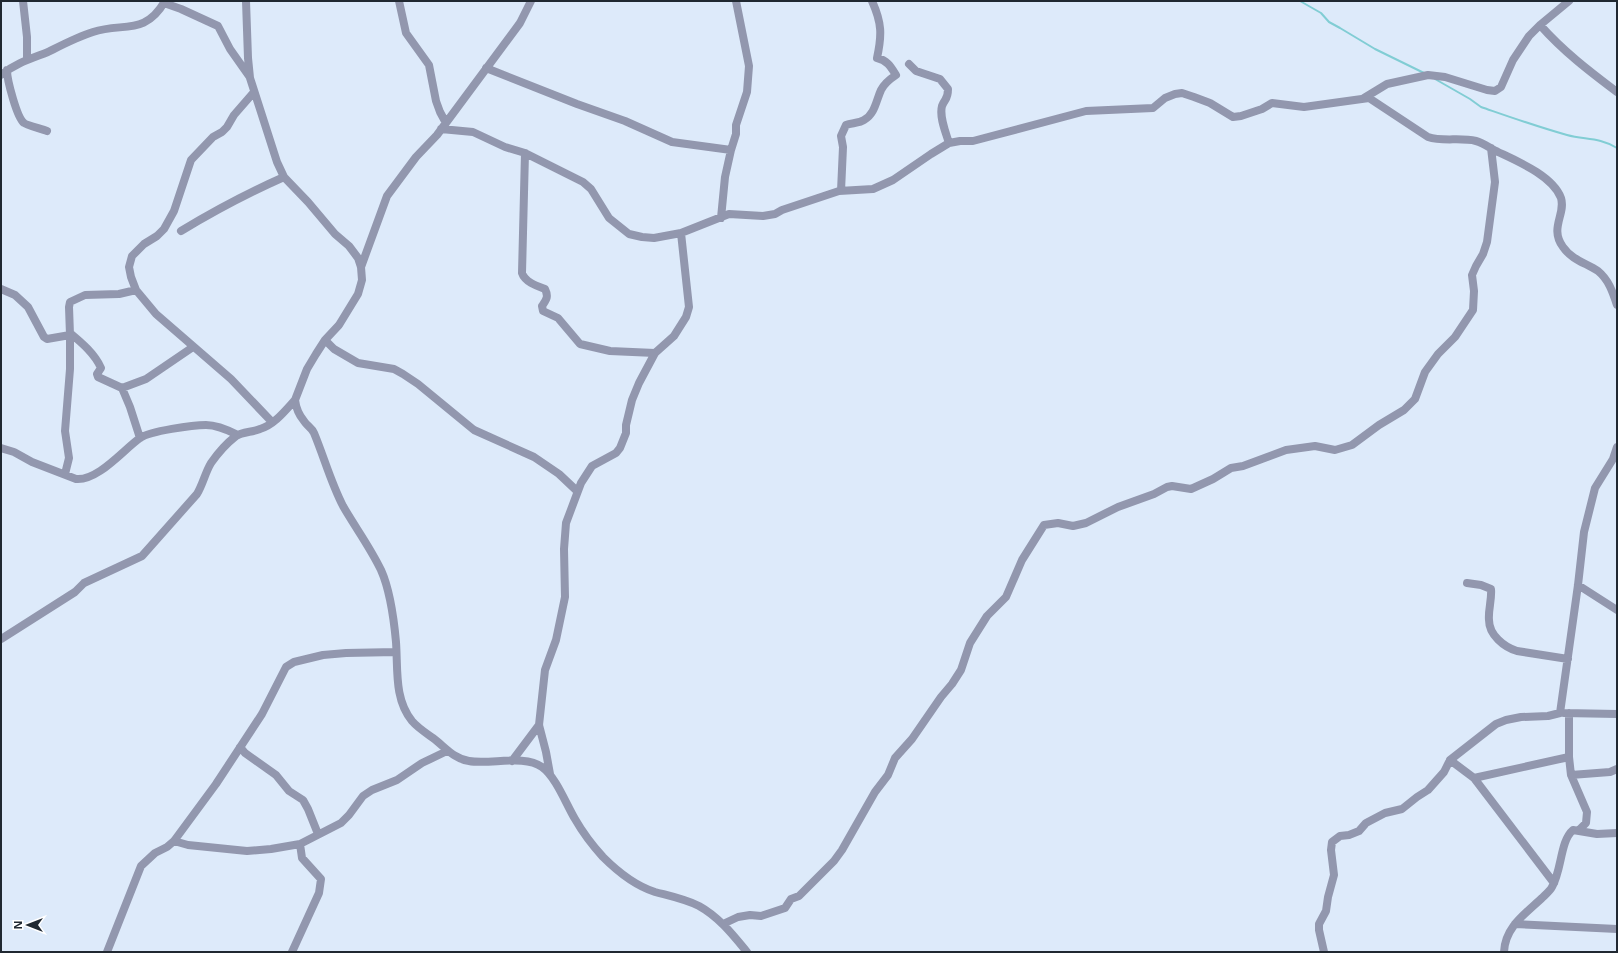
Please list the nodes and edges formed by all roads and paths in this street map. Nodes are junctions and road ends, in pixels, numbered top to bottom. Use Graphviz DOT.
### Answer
graph roads {
  1 [pos="23,1"];
  2 [pos="246,1"];
  3 [pos="399,1"];
  4 [pos="531,1"];
  5 [pos="736,1"];
  6 [pos="872,1"];
  7 [pos="1569,1"];
  8 [pos="165,2"];
  9 [pos="1540,25"];
  10 [pos="27,59"];
  11 [pos="909,64"];
  12 [pos="486,68"];
  13 [pos="4,73"];
  14 [pos="250,78"];
  15 [pos="254,92"];
  16 [pos="1617,92"];
  17 [pos="1364,98"];
  18 [pos="443,126"];
  19 [pos="47,131"];
  20 [pos="949,143"];
  21 [pos="1491,148"];
  22 [pos="731,150"];
  23 [pos="525,152"];
  24 [pos="284,177"];
  25 [pos="841,191"];
  26 [pos="721,218"];
  27 [pos="181,231"];
  28 [pos="681,233"];
  29 [pos="361,267"];
  30 [pos="1,289"];
  31 [pos="136,290"];
  32 [pos="1617,305"];
  33 [pos="70,334"];
  34 [pos="325,340"];
  35 [pos="193,347"];
  36 [pos="655,353"];
  37 [pos="122,388"];
  38 [pos="295,400"];
  39 [pos="272,422"];
  40 [pos="238,435"];
  41 [pos="140,438"];
  42 [pos="1617,447"];
  43 [pos="1,448"];
  44 [pos="65,474"];
  45 [pos="577,491"];
  46 [pos="1467,583"];
  47 [pos="1578,585"];
  48 [pos="1617,610"];
  49 [pos="1,640"];
  50 [pos="396,652"];
  51 [pos="1568,659"];
  52 [pos="1560,713"];
  53 [pos="1569,713"];
  54 [pos="1617,714"];
  55 [pos="539,725"];
  56 [pos="240,747"];
  57 [pos="447,751"];
  58 [pos="1569,757"];
  59 [pos="1450,760"];
  60 [pos="512,761"];
  61 [pos="1617,769"];
  62 [pos="550,774"];
  63 [pos="1571,775"];
  64 [pos="1474,778"];
  65 [pos="1579,830"];
  66 [pos="1617,833"];
  67 [pos="318,834"];
  68 [pos="174,841"];
  69 [pos="300,844"];
  70 [pos="1554,883"];
  71 [pos="723,924"];
  72 [pos="1515,924"];
  73 [pos="1617,929"];
  74 [pos="107,952"];
  75 [pos="292,952"];
  76 [pos="747,952"];
  77 [pos="1324,952"];
  78 [pos="1504,952"];
  1 -- 10 [label="street"];
  2 -- 14 [label="street"];
  3 -- 18 [label="street"];
  4 -- 12 [label="street"];
  5 -- 22 [label="street"];
  6 -- 25 [label="street"];
  7 -- 9 [label="street"];
  8 -- 10 [label="street"];
  8 -- 14 [label="street"];
  9 -- 16 [label="street"];
  9 -- 17 [label="street"];
  10 -- 13 [label="street"];
  11 -- 20 [label="street"];
  12 -- 18 [label="street"];
  12 -- 22 [label="street"];
  13 -- 19 [label="street"];
  14 -- 15 [label="street"];
  15 -- 24 [label="street"];
  15 -- 31 [label="street"];
  17 -- 20 [label="street"];
  17 -- 21 [label="street"];
  18 -- 23 [label="street"];
  18 -- 29 [label="street"];
  20 -- 25 [label="street"];
  21 -- 32 [label="street"];
  21 -- 71 [label="street"];
  22 -- 26 [label="street"];
  23 -- 28 [label="street"];
  23 -- 36 [label="street"];
  24 -- 27 [label="street"];
  24 -- 29 [label="street"];
  25 -- 26 [label="street"];
  26 -- 28 [label="street"];
  28 -- 36 [label="street"];
  29 -- 34 [label="street"];
  30 -- 33 [label="street"];
  31 -- 33 [label="street"];
  31 -- 35 [label="street"];
  33 -- 37 [label="street"];
  33 -- 44 [label="street"];
  34 -- 38 [label="street"];
  34 -- 45 [label="street"];
  35 -- 37 [label="street"];
  35 -- 39 [label="street"];
  36 -- 45 [label="street"];
  37 -- 41 [label="street"];
  38 -- 39 [label="street"];
  38 -- 50 [label="street"];
  39 -- 40 [label="street"];
  40 -- 41 [label="street"];
  40 -- 49 [label="street"];
  41 -- 44 [label="street"];
  42 -- 47 [label="street"];
  43 -- 44 [label="street"];
  45 -- 55 [label="street"];
  46 -- 51 [label="street"];
  47 -- 48 [label="street"];
  47 -- 51 [label="street"];
  50 -- 56 [label="street"];
  50 -- 57 [label="street"];
  51 -- 52 [label="street"];
  52 -- 53 [label="street"];
  52 -- 59 [label="street"];
  53 -- 54 [label="street"];
  53 -- 58 [label="street"];
  55 -- 60 [label="street"];
  55 -- 62 [label="street"];
  56 -- 67 [label="street"];
  56 -- 68 [label="street"];
  57 -- 60 [label="street"];
  57 -- 67 [label="street"];
  58 -- 63 [label="street"];
  58 -- 64 [label="street"];
  59 -- 64 [label="street"];
  59 -- 77 [label="street"];
  60 -- 62 [label="street"];
  61 -- 63 [label="street"];
  62 -- 71 [label="street"];
  63 -- 65 [label="street"];
  64 -- 70 [label="street"];
  65 -- 66 [label="street"];
  65 -- 70 [label="street"];
  67 -- 69 [label="street"];
  68 -- 69 [label="street"];
  68 -- 74 [label="street"];
  69 -- 75 [label="street"];
  70 -- 72 [label="street"];
  71 -- 76 [label="street"];
  72 -- 73 [label="street"];
  72 -- 78 [label="street"];
}
